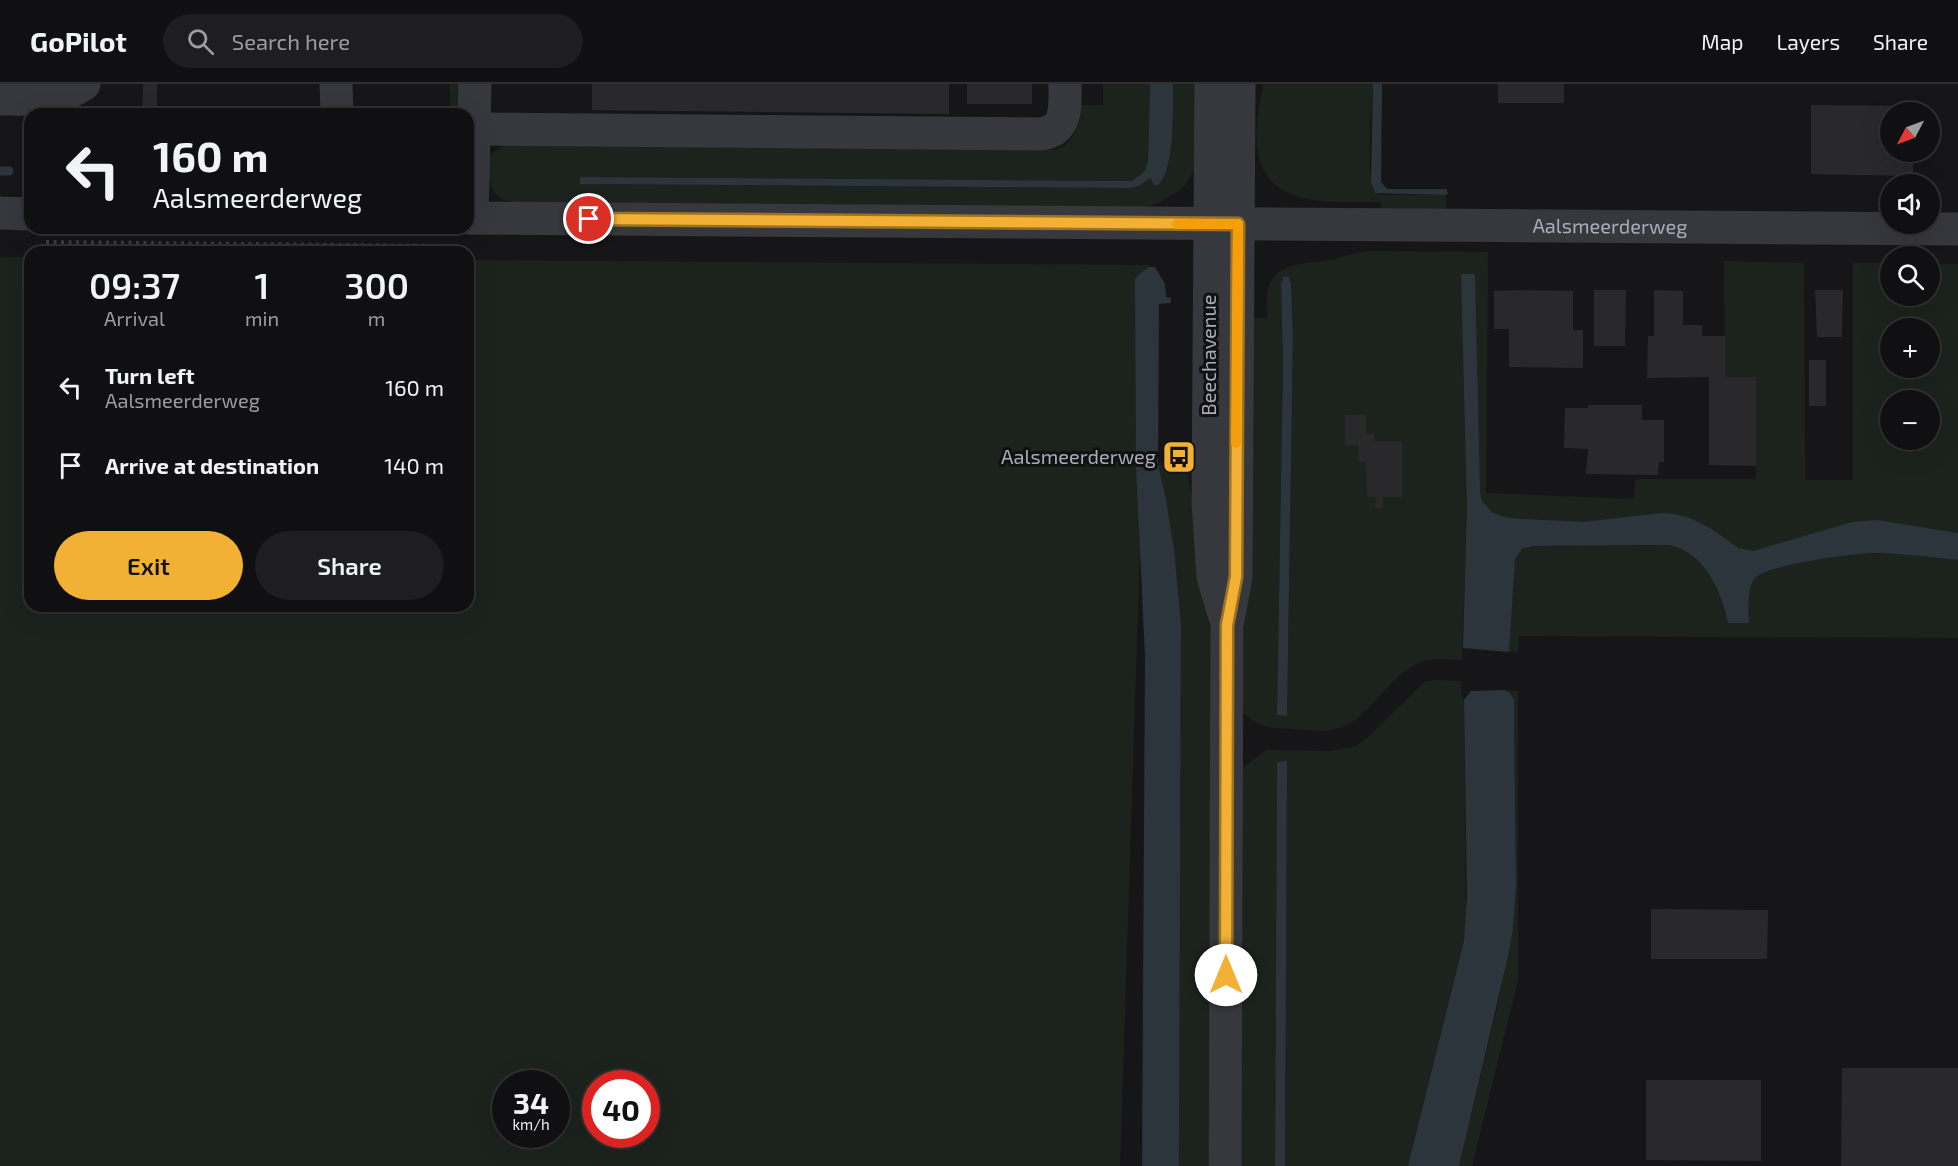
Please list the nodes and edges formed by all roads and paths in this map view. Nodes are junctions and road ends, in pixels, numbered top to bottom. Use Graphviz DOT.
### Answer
graph roads {
  1 [pos="84,84"];
  2 [pos="336,84"];
  3 [pos="475,84"];
  4 [pos="1065,84"];
  5 [pos="1211,84"];
  6 [pos="1239,84"];
  7 [pos="0,99"];
  8 [pos="337,108"];
  9 [pos="474,129"];
  10 [pos="0,213"];
  11 [pos="24,214"];
  12 [pos="474,218"];
  13 [pos="1224,224"];
  14 [pos="1958,230"];
  15 [pos="1225,1166"];
  1 -- 7 [label="street"];
  2 -- 8 [label="street"];
  3 -- 9 [label="street"];
  4 -- 9 [label="street"];
  5 -- 13 [label="street, Beechavenue"];
  6 -- 13 [label="street, Beechavenue"];
  10 -- 11 [label="street"];
  12 -- 13 [label="street, Aalsmeerderweg"];
  13 -- 14 [label="street, Aalsmeerderweg"];
  13 -- 15 [label="street, Beechavenue"];
}
